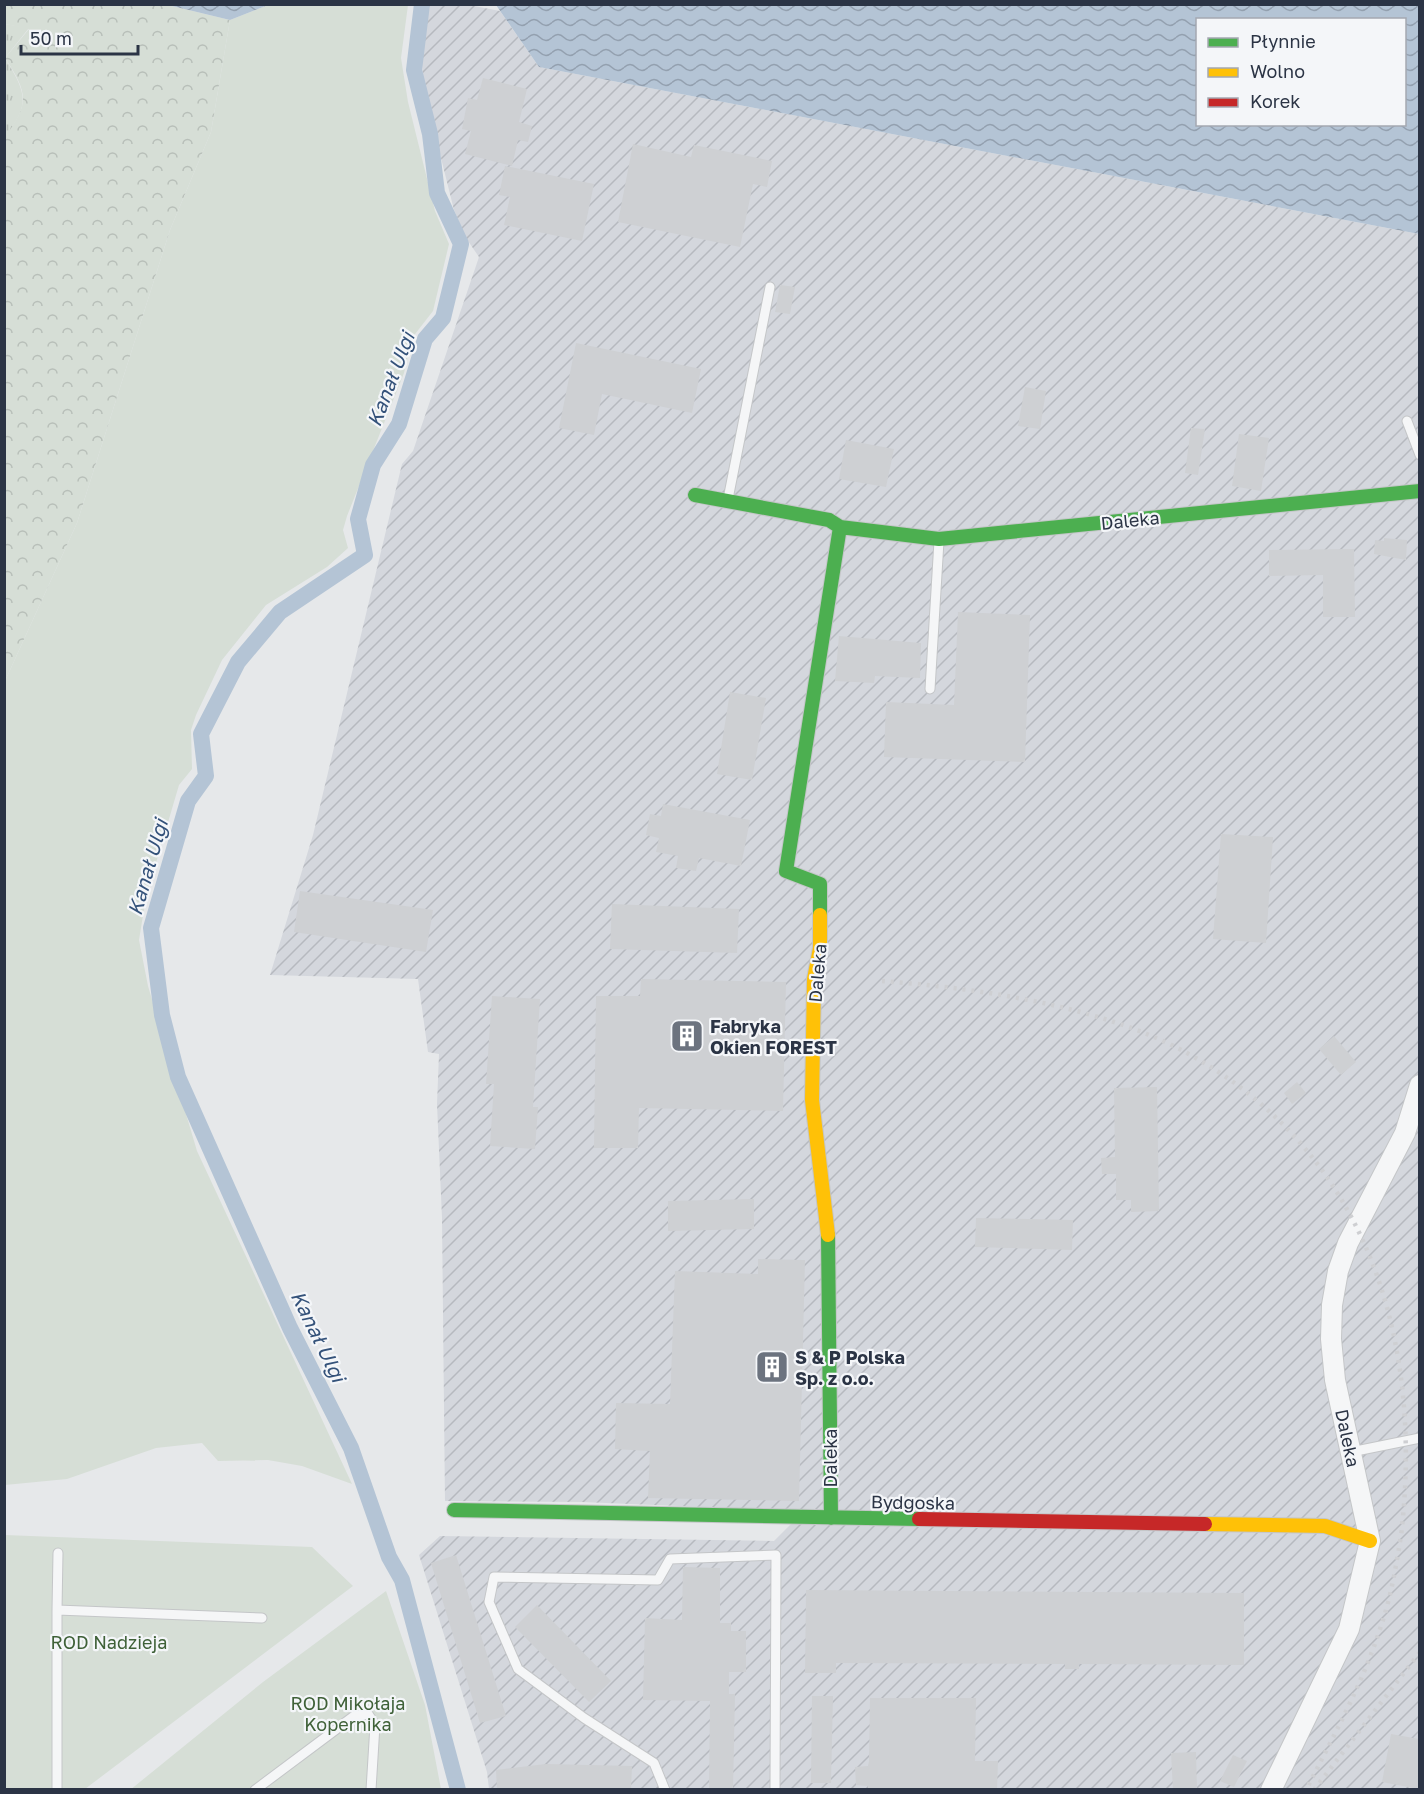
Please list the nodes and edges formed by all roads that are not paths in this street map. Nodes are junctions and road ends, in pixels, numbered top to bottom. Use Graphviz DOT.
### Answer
graph roads {
  1 [pos="770,287"];
  2 [pos="1407,422"];
  3 [pos="1419,455"];
  4 [pos="1419,490"];
  5 [pos="695,495"];
  6 [pos="728,501"];
  7 [pos="840,527"];
  8 [pos="939,539"];
  9 [pos="930,690"];
  10 [pos="1419,1085"];
  11 [pos="1419,1438"];
  12 [pos="1351,1452"];
  13 [pos="454,1510"];
  14 [pos="831,1518"];
  15 [pos="1370,1541"];
  16 [pos="58,1553"];
  17 [pos="57,1610"];
  18 [pos="262,1618"];
  19 [pos="57,1790"];
  20 [pos="255,1790"];
  21 [pos="371,1790"];
  22 [pos="664,1790"];
  23 [pos="775,1790"];
  24 [pos="1271,1790"];
  1 -- 6 [label="lane"];
  2 -- 3 [label="lane"];
  4 -- 8 [label="street, Daleka"];
  5 -- 6 [label="street, Daleka"];
  6 -- 7 [label="street, Daleka"];
  7 -- 8 [label="street, Daleka"];
  7 -- 14 [label="street, Daleka"];
  8 -- 9 [label="lane"];
  10 -- 12 [label="street, Daleka"];
  11 -- 12 [label="lane"];
  12 -- 15 [label="street, Daleka"];
  13 -- 14 [label="street, Bydgoska"];
  14 -- 15 [label="street, Bydgoska"];
  15 -- 24 [label="street, Daleka"];
  16 -- 17 [label="lane"];
  17 -- 18 [label="lane"];
  17 -- 19 [label="lane"];
  20 -- 21 [label="lane"];
  22 -- 23 [label="lane"];
}
